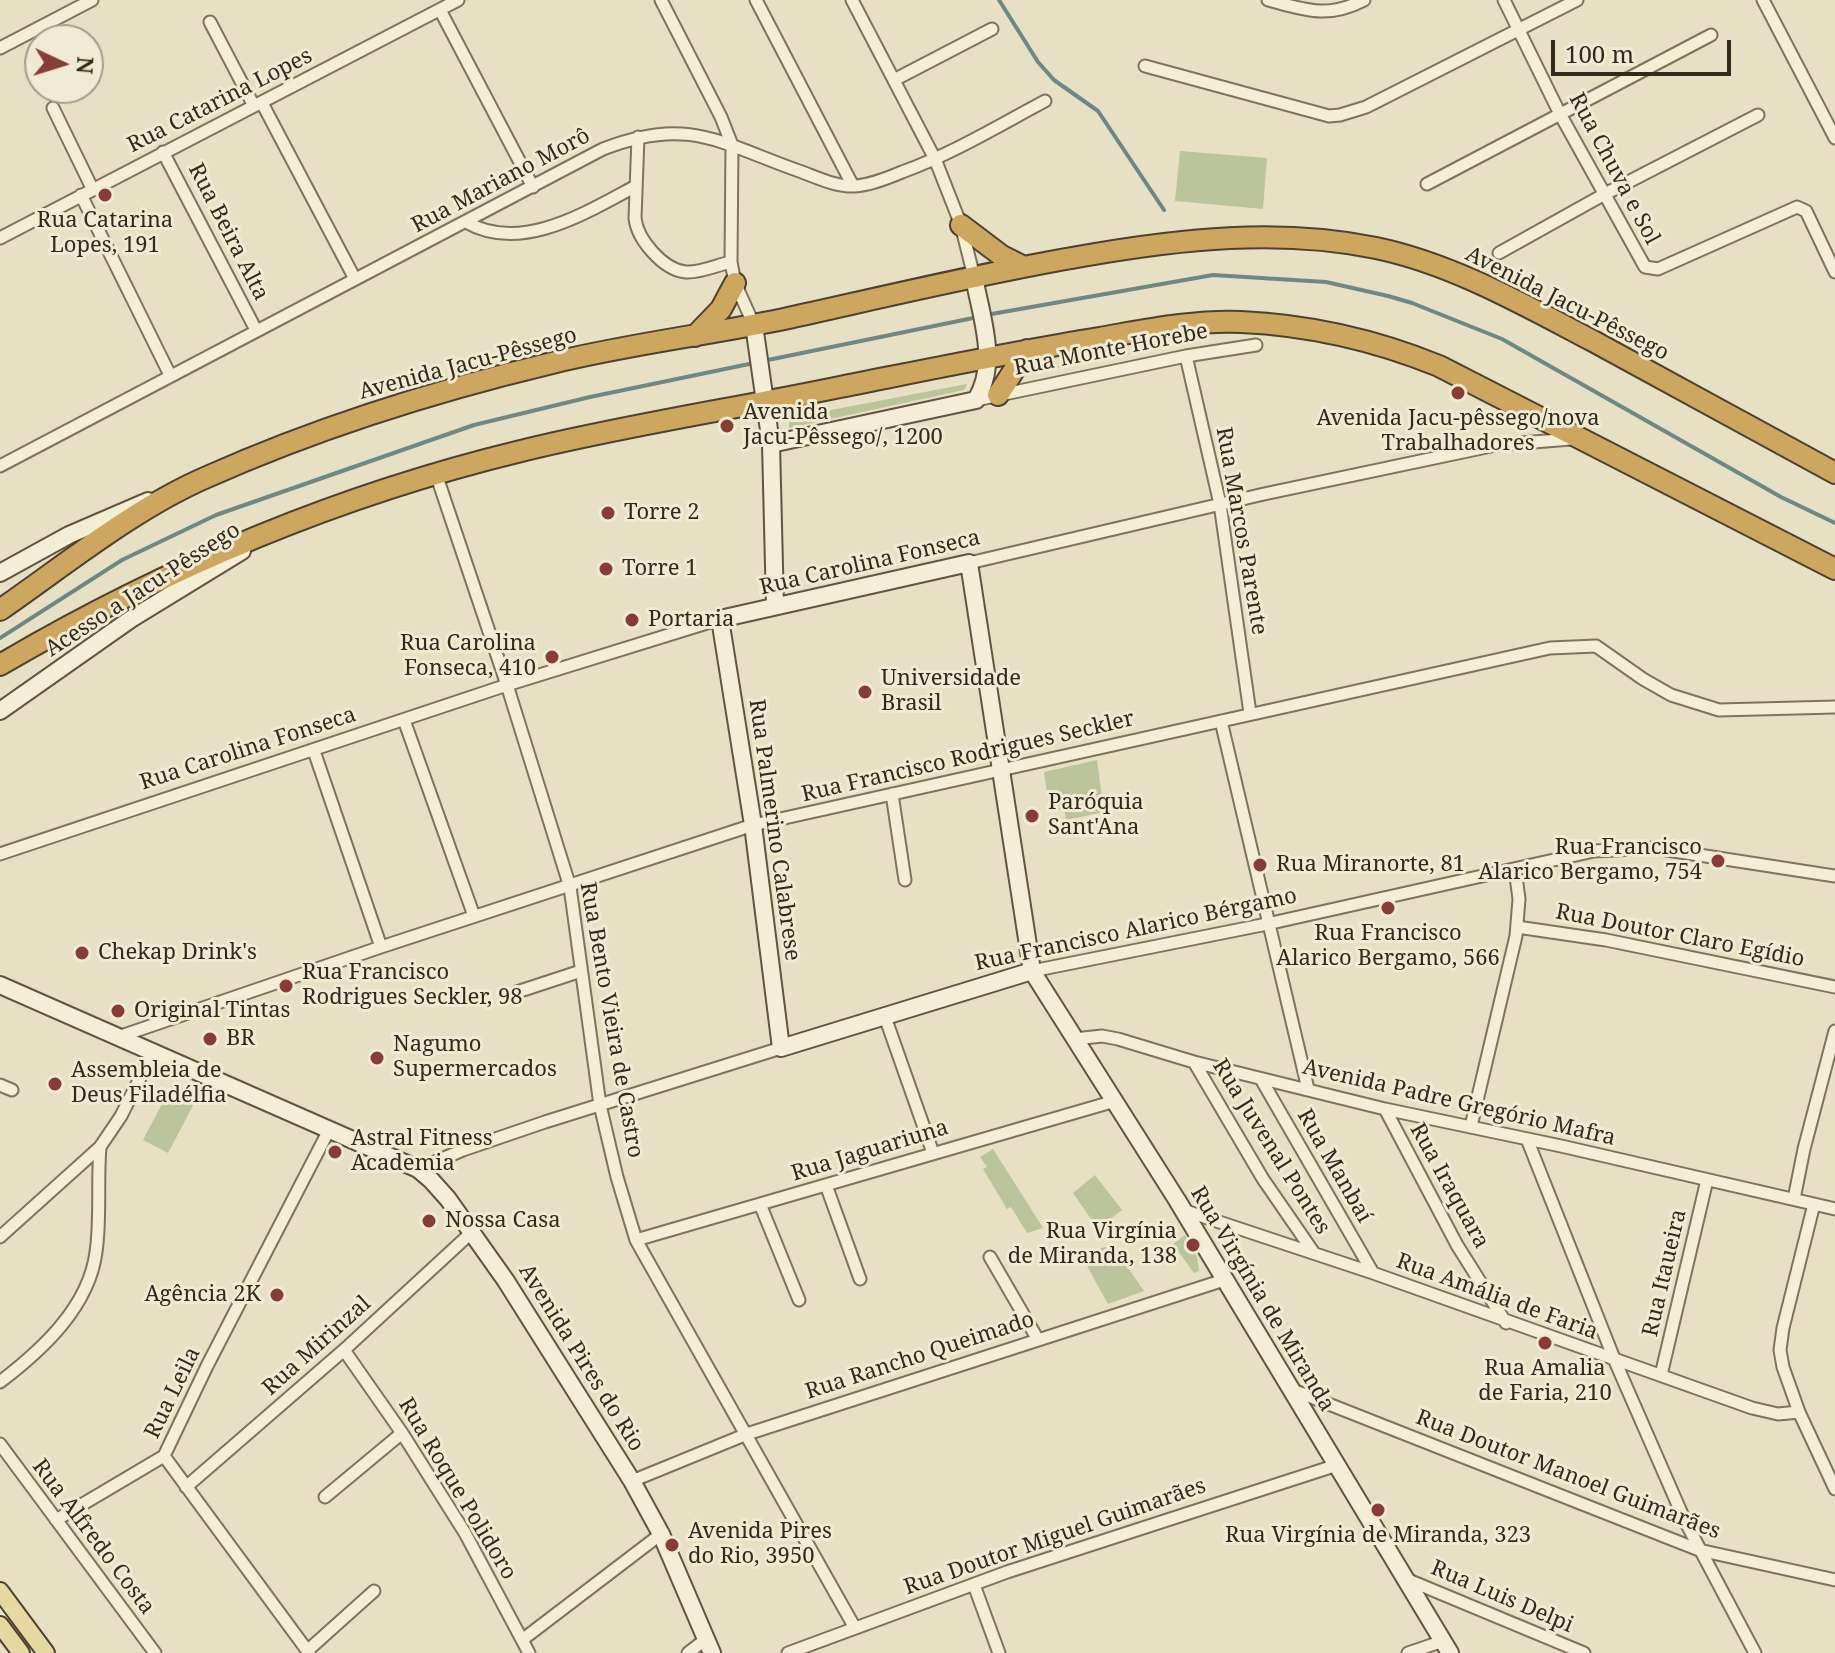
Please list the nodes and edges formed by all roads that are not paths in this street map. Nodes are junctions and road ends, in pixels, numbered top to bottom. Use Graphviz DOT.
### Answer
graph roads {
  1 [pos="92,0"];
  2 [pos="458,0"];
  3 [pos="661,0"];
  4 [pos="756,0"];
  5 [pos="1268,0"];
  6 [pos="1364,0"];
  7 [pos="1504,0"];
  8 [pos="1577,0"];
  9 [pos="1763,0"];
  10 [pos="854,1"];
  11 [pos="440,10"];
  12 [pos="210,22"];
  13 [pos="992,29"];
  14 [pos="1518,30"];
  15 [pos="1711,35"];
  16 [pos="0,48"];
  17 [pos="1145,66"];
  18 [pos="894,80"];
  19 [pos="1045,101"];
  20 [pos="258,104"];
  21 [pos="53,108"];
  22 [pos="1560,114"];
  23 [pos="1758,115"];
  24 [pos="638,137"];
  25 [pos="1835,138"];
  26 [pos="732,145"];
  27 [pos="163,152"];
  28 [pos="935,159"];
  29 [pos="1427,184"];
  30 [pos="636,186"];
  31 [pos="853,186"];
  32 [pos="533,187"];
  33 [pos="92,188"];
  34 [pos="81,195"];
  35 [pos="1603,195"];
  36 [pos="466,222"];
  37 [pos="961,225"];
  38 [pos="0,238"];
  39 [pos="1499,253"];
  40 [pos="731,262"];
  41 [pos="1022,266"];
  42 [pos="1835,272"];
  43 [pos="355,279"];
  44 [pos="735,283"];
  45 [pos="975,284"];
  46 [pos="256,330"];
  47 [pos="755,330"];
  48 [pos="695,336"];
  49 [pos="1256,345"];
  50 [pos="1027,350"];
  51 [pos="988,352"];
  52 [pos="1186,356"];
  53 [pos="170,375"];
  54 [pos="998,395"];
  55 [pos="766,396"];
  56 [pos="976,400"];
  57 [pos="1584,440"];
  58 [pos="771,444"];
  59 [pos="0,466"];
  60 [pos="1835,473"];
  61 [pos="436,474"];
  62 [pos="169,495"];
  63 [pos="1220,504"];
  64 [pos="292,522"];
  65 [pos="969,563"];
  66 [pos="1835,569"];
  67 [pos="0,573"];
  68 [pos="775,606"];
  69 [pos="0,610"];
  70 [pos="720,619"];
  71 [pos="0,665"];
  72 [pos="507,685"];
  73 [pos="1835,707"];
  74 [pos="0,711"];
  75 [pos="1250,713"];
  76 [pos="404,720"];
  77 [pos="1221,721"];
  78 [pos="314,751"];
  79 [pos="1001,770"];
  80 [pos="892,794"];
  81 [pos="753,825"];
  82 [pos="0,854"];
  83 [pos="1515,869"];
  84 [pos="1835,876"];
  85 [pos="905,880"];
  86 [pos="570,887"];
  87 [pos="474,916"];
  88 [pos="1267,924"];
  89 [pos="1517,927"];
  90 [pos="381,947"];
  91 [pos="581,971"];
  92 [pos="1032,971"];
  93 [pos="0,985"];
  94 [pos="1835,987"];
  95 [pos="517,992"];
  96 [pos="884,1014"];
  97 [pos="1835,1031"];
  98 [pos="118,1037"];
  99 [pos="1075,1039"];
  100 [pos="781,1048"];
  101 [pos="153,1052"];
  102 [pos="1194,1062"];
  103 [pos="1261,1079"];
  104 [pos="0,1085"];
  105 [pos="1308,1089"];
  106 [pos="12,1090"];
  107 [pos="1115,1101"];
  108 [pos="600,1105"];
  109 [pos="1385,1109"];
  110 [pos="1471,1126"];
  111 [pos="329,1130"];
  112 [pos="1527,1139"];
  113 [pos="100,1147"];
  114 [pos="933,1153"];
  115 [pos="418,1169"];
  116 [pos="1707,1180"];
  117 [pos="826,1185"];
  118 [pos="1794,1199"];
  119 [pos="760,1204"];
  120 [pos="1814,1204"];
  121 [pos="1835,1209"];
  122 [pos="1183,1210"];
  123 [pos="472,1232"];
  124 [pos="0,1237"];
  125 [pos="636,1240"];
  126 [pos="1314,1253"];
  127 [pos="990,1257"];
  128 [pos="1373,1273"];
  129 [pos="860,1279"];
  130 [pos="1224,1280"];
  131 [pos="799,1300"];
  132 [pos="1506,1323"];
  133 [pos="1037,1338"];
  134 [pos="344,1350"];
  135 [pos="1615,1361"];
  136 [pos="1661,1375"];
  137 [pos="0,1382"];
  138 [pos="1293,1390"];
  139 [pos="1799,1412"];
  140 [pos="402,1433"];
  141 [pos="747,1434"];
  142 [pos="0,1444"];
  143 [pos="164,1456"];
  144 [pos="1337,1465"];
  145 [pos="632,1481"];
  146 [pos="186,1487"];
  147 [pos="1835,1489"];
  148 [pos="325,1497"];
  149 [pos="56,1520"];
  150 [pos="661,1534"];
  151 [pos="1699,1550"];
  152 [pos="1406,1579"];
  153 [pos="1835,1580"];
  154 [pos="974,1585"];
  155 [pos="0,1591"];
  156 [pos="374,1591"];
  157 [pos="0,1625"];
  158 [pos="855,1628"];
  159 [pos="522,1640"];
  160 [pos="709,1646"];
  161 [pos="1447,1647"];
  162 [pos="308,1652"];
  163 [pos="21,1653"];
  164 [pos="46,1653"];
  165 [pos="155,1653"];
  166 [pos="529,1653"];
  167 [pos="688,1653"];
  168 [pos="788,1653"];
  169 [pos="999,1653"];
  170 [pos="1408,1653"];
  171 [pos="1584,1653"];
  172 [pos="1755,1653"];
  1 -- 16 [label="street"];
  2 -- 11 [label="street, Rua Catarina Lopes"];
  3 -- 26 [label="street"];
  4 -- 31 [label="street"];
  5 -- 6 [label="street"];
  7 -- 14 [label="street, Rua Chuva e Sol"];
  8 -- 14 [label="street"];
  9 -- 25 [label="street"];
  10 -- 18 [label="street"];
  11 -- 20 [label="street, Rua Catarina Lopes"];
  11 -- 32 [label="street"];
  12 -- 20 [label="street"];
  13 -- 18 [label="street"];
  14 -- 17 [label="street"];
  14 -- 22 [label="street, Rua Chuva e Sol"];
  15 -- 22 [label="street"];
  18 -- 28 [label="street"];
  19 -- 28 [label="street, Rua Mariano Morô"];
  20 -- 27 [label="street, Rua Catarina Lopes"];
  20 -- 43 [label="street"];
  21 -- 33 [label="street"];
  22 -- 29 [label="street"];
  22 -- 35 [label="street, Rua Chuva e Sol"];
  23 -- 35 [label="street"];
  24 -- 26 [label="street, Rua Mariano Morô"];
  24 -- 30 [label="street"];
  24 -- 32 [label="street, Rua Mariano Morô"];
  26 -- 31 [label="street, Rua Mariano Morô"];
  26 -- 40 [label="street"];
  27 -- 33 [label="street, Rua Catarina Lopes"];
  27 -- 46 [label="street, Rua Beira Alta"];
  28 -- 31 [label="street, Rua Mariano Morô"];
  28 -- 37 [label="street"];
  30 -- 36 [label="street"];
  30 -- 40 [label="street"];
  32 -- 36 [label="street, Rua Mariano Morô"];
  33 -- 34 [label="street, Rua Catarina Lopes"];
  34 -- 38 [label="street, Rua Catarina Lopes"];
  34 -- 53 [label="street"];
  35 -- 39 [label="street"];
  35 -- 42 [label="street, Rua Chuva e Sol"];
  36 -- 43 [label="street, Rua Mariano Morô"];
  37 -- 41 [label="highway"];
  37 -- 45 [label="street"];
  40 -- 44 [label="street"];
  41 -- 45 [label="highway, Avenida Jacu-Pêssego"];
  41 -- 60 [label="highway, Avenida Jacu-Pêssego"];
  43 -- 46 [label="street, Rua Mariano Morô"];
  44 -- 47 [label="street"];
  44 -- 48 [label="highway"];
  45 -- 47 [label="highway, Avenida Jacu-Pêssego"];
  45 -- 51 [label="street"];
  46 -- 53 [label="street, Rua Mariano Morô"];
  47 -- 48 [label="highway, Avenida Jacu-Pêssego"];
  47 -- 55 [label="street"];
  48 -- 62 [label="highway, Avenida Jacu-Pêssego"];
  49 -- 52 [label="street, Rua Monte Horebe"];
  50 -- 51 [label="highway"];
  50 -- 54 [label="highway"];
  50 -- 57 [label="highway"];
  51 -- 55 [label="highway"];
  51 -- 56 [label="street, Rua Monte Horebe"];
  52 -- 54 [label="street, Rua Monte Horebe"];
  52 -- 63 [label="street, Rua Marcos Parente"];
  53 -- 59 [label="street, Rua Mariano Morô"];
  54 -- 56 [label="street, Rua Monte Horebe"];
  55 -- 58 [label="street"];
  55 -- 61 [label="highway"];
  56 -- 58 [label="street, Rua Monte Horebe"];
  57 -- 63 [label="street, Rua Carolina Fonseca"];
  57 -- 66 [label="highway"];
  58 -- 68 [label="street"];
  61 -- 64 [label="highway"];
  61 -- 72 [label="street, Rua Bento Vieira de Castro"];
  62 -- 67 [label="street, Avenida Jacu-Pêssego"];
  62 -- 69 [label="highway"];
  63 -- 65 [label="street, Rua Carolina Fonseca"];
  63 -- 75 [label="street, Rua Marcos Parente"];
  64 -- 71 [label="highway"];
  64 -- 74 [label="street, Acesso a Jacu-Pêssego"];
  65 -- 68 [label="street, Rua Carolina Fonseca"];
  65 -- 79 [label="street"];
  68 -- 70 [label="street, Rua Carolina Fonseca"];
  70 -- 72 [label="street, Rua Carolina Fonseca"];
  70 -- 81 [label="street, Rua Palmerino Calabrese"];
  72 -- 76 [label="street, Rua Carolina Fonseca"];
  72 -- 86 [label="street, Rua Bento Vieira de Castro"];
  73 -- 75 [label="street, Rua Francisco Rodrigues Seckler"];
  75 -- 77 [label="street, Rua Francisco Rodrigues Seckler"];
  76 -- 78 [label="street, Rua Carolina Fonseca"];
  76 -- 87 [label="street"];
  77 -- 79 [label="street, Rua Francisco Rodrigues Seckler"];
  77 -- 88 [label="street"];
  78 -- 82 [label="street, Rua Carolina Fonseca"];
  78 -- 90 [label="street"];
  79 -- 80 [label="street, Rua Francisco Rodrigues Seckler"];
  79 -- 92 [label="street"];
  80 -- 81 [label="street, Rua Francisco Rodrigues Seckler"];
  80 -- 85 [label="street"];
  81 -- 86 [label="street, Rua Francisco Rodrigues Seckler"];
  81 -- 100 [label="street, Rua Palmerino Calabrese"];
  83 -- 84 [label="street, Rua Francisco Alarico Bérgamo"];
  83 -- 88 [label="street, Rua Francisco Alarico Bérgamo"];
  83 -- 89 [label="street"];
  86 -- 87 [label="street, Rua Francisco Rodrigues Seckler"];
  86 -- 91 [label="street, Rua Bento Vieira de Castro"];
  87 -- 90 [label="street, Rua Francisco Rodrigues Seckler"];
  88 -- 92 [label="street, Rua Francisco Alarico Bérgamo"];
  88 -- 105 [label="street"];
  89 -- 94 [label="street, Rua Doutor Claro Egídio"];
  89 -- 110 [label="street"];
  90 -- 98 [label="street, Rua Francisco Rodrigues Seckler"];
  91 -- 95 [label="street"];
  91 -- 108 [label="street, Rua Bento Vieira de Castro"];
  92 -- 96 [label="street, Rua Francisco Alarico Bérgamo"];
  92 -- 99 [label="street, Rua Virgínia de Miranda"];
  93 -- 98 [label="street, Avenida Pires do Rio"];
  96 -- 100 [label="street, Rua Francisco Alarico Bérgamo"];
  96 -- 114 [label="street"];
  97 -- 118 [label="street"];
  98 -- 101 [label="street, Avenida Pires do Rio"];
  99 -- 102 [label="street, Avenida Padre Gregório Mafra"];
  99 -- 107 [label="street, Rua Virgínia de Miranda"];
  100 -- 108 [label="street, Rua Francisco Alarico Bérgamo"];
  101 -- 111 [label="street, Avenida Pires do Rio"];
  101 -- 113 [label="street"];
  102 -- 103 [label="street, Avenida Padre Gregório Mafra"];
  102 -- 126 [label="street, Rua Juvenal Pontes"];
  103 -- 105 [label="street, Avenida Padre Gregório Mafra"];
  103 -- 128 [label="street, Rua Manbaí"];
  104 -- 106 [label="street"];
  105 -- 109 [label="street, Avenida Padre Gregório Mafra"];
  107 -- 114 [label="street, Rua Jaguariuna"];
  107 -- 122 [label="street, Rua Virgínia de Miranda"];
  108 -- 115 [label="street, Rua Francisco Alarico Bérgamo"];
  108 -- 125 [label="street, Rua Bento Vieira de Castro"];
  109 -- 110 [label="street, Avenida Padre Gregório Mafra"];
  109 -- 132 [label="street, Rua Iraquara"];
  110 -- 112 [label="street, Avenida Padre Gregório Mafra"];
  111 -- 115 [label="street, Avenida Pires do Rio"];
  111 -- 143 [label="street, Rua Leila"];
  112 -- 116 [label="street, Avenida Padre Gregório Mafra"];
  112 -- 135 [label="street"];
  113 -- 124 [label="street"];
  113 -- 137 [label="street"];
  114 -- 117 [label="street, Rua Jaguariuna"];
  115 -- 123 [label="street, Avenida Pires do Rio"];
  116 -- 118 [label="street, Avenida Padre Gregório Mafra"];
  116 -- 136 [label="street, Rua Itaueira"];
  117 -- 119 [label="street, Rua Jaguariuna"];
  117 -- 129 [label="street"];
  118 -- 120 [label="street, Avenida Padre Gregório Mafra"];
  119 -- 125 [label="street, Rua Jaguariuna"];
  119 -- 131 [label="street"];
  120 -- 121 [label="street, Avenida Padre Gregório Mafra"];
  120 -- 139 [label="street"];
  122 -- 126 [label="street, Rua Amália de Faria"];
  122 -- 130 [label="street, Rua Virgínia de Miranda"];
  123 -- 134 [label="street, Rua Mirinzal"];
  123 -- 145 [label="street, Avenida Pires do Rio"];
  125 -- 141 [label="street, Rua Bento Vieira de Castro"];
  126 -- 128 [label="street, Rua Amália de Faria"];
  127 -- 133 [label="street"];
  128 -- 132 [label="street, Rua Amália de Faria"];
  130 -- 133 [label="street, Rua Rancho Queimado"];
  130 -- 138 [label="street, Rua Virgínia de Miranda"];
  132 -- 135 [label="street, Rua Amália de Faria"];
  133 -- 141 [label="street, Rua Rancho Queimado"];
  134 -- 140 [label="street, Rua Roque Polidoro"];
  134 -- 146 [label="street, Rua Mirinzal"];
  135 -- 136 [label="street, Rua Amália de Faria"];
  135 -- 151 [label="street"];
  136 -- 139 [label="street, Rua Amália de Faria"];
  138 -- 144 [label="street, Rua Virgínia de Miranda"];
  138 -- 151 [label="street, Rua Doutor Manoel Guimarães"];
  139 -- 147 [label="street"];
  140 -- 148 [label="street"];
  140 -- 159 [label="street, Rua Roque Polidoro"];
  141 -- 145 [label="street, Rua Rancho Queimado"];
  141 -- 158 [label="street, Rua Bento Vieira de Castro"];
  142 -- 149 [label="street, Rua Alfredo Costa"];
  143 -- 146 [label="street, Rua Leila"];
  143 -- 149 [label="street"];
  144 -- 152 [label="street, Rua Virgínia de Miranda"];
  144 -- 154 [label="street, Rua Doutor Miguel Guimarães"];
  145 -- 150 [label="street, Avenida Pires do Rio"];
  146 -- 162 [label="street, Rua Leila"];
  149 -- 165 [label="street, Rua Alfredo Costa"];
  150 -- 159 [label="street"];
  150 -- 160 [label="street, Avenida Pires do Rio"];
  151 -- 153 [label="street, Rua Doutor Manoel Guimarães"];
  151 -- 172 [label="street"];
  152 -- 161 [label="street, Rua Virgínia de Miranda"];
  152 -- 171 [label="street, Rua Luis Delpi"];
  154 -- 158 [label="street, Rua Doutor Miguel Guimarães"];
  154 -- 169 [label="street"];
  155 -- 164 [label="main road"];
  156 -- 162 [label="street"];
  157 -- 163 [label="main road"];
  158 -- 168 [label="street, Rua Doutor Miguel Guimarães"];
  159 -- 166 [label="street, Rua Roque Polidoro"];
  160 -- 167 [label="street"];
  161 -- 170 [label="street"];
}
